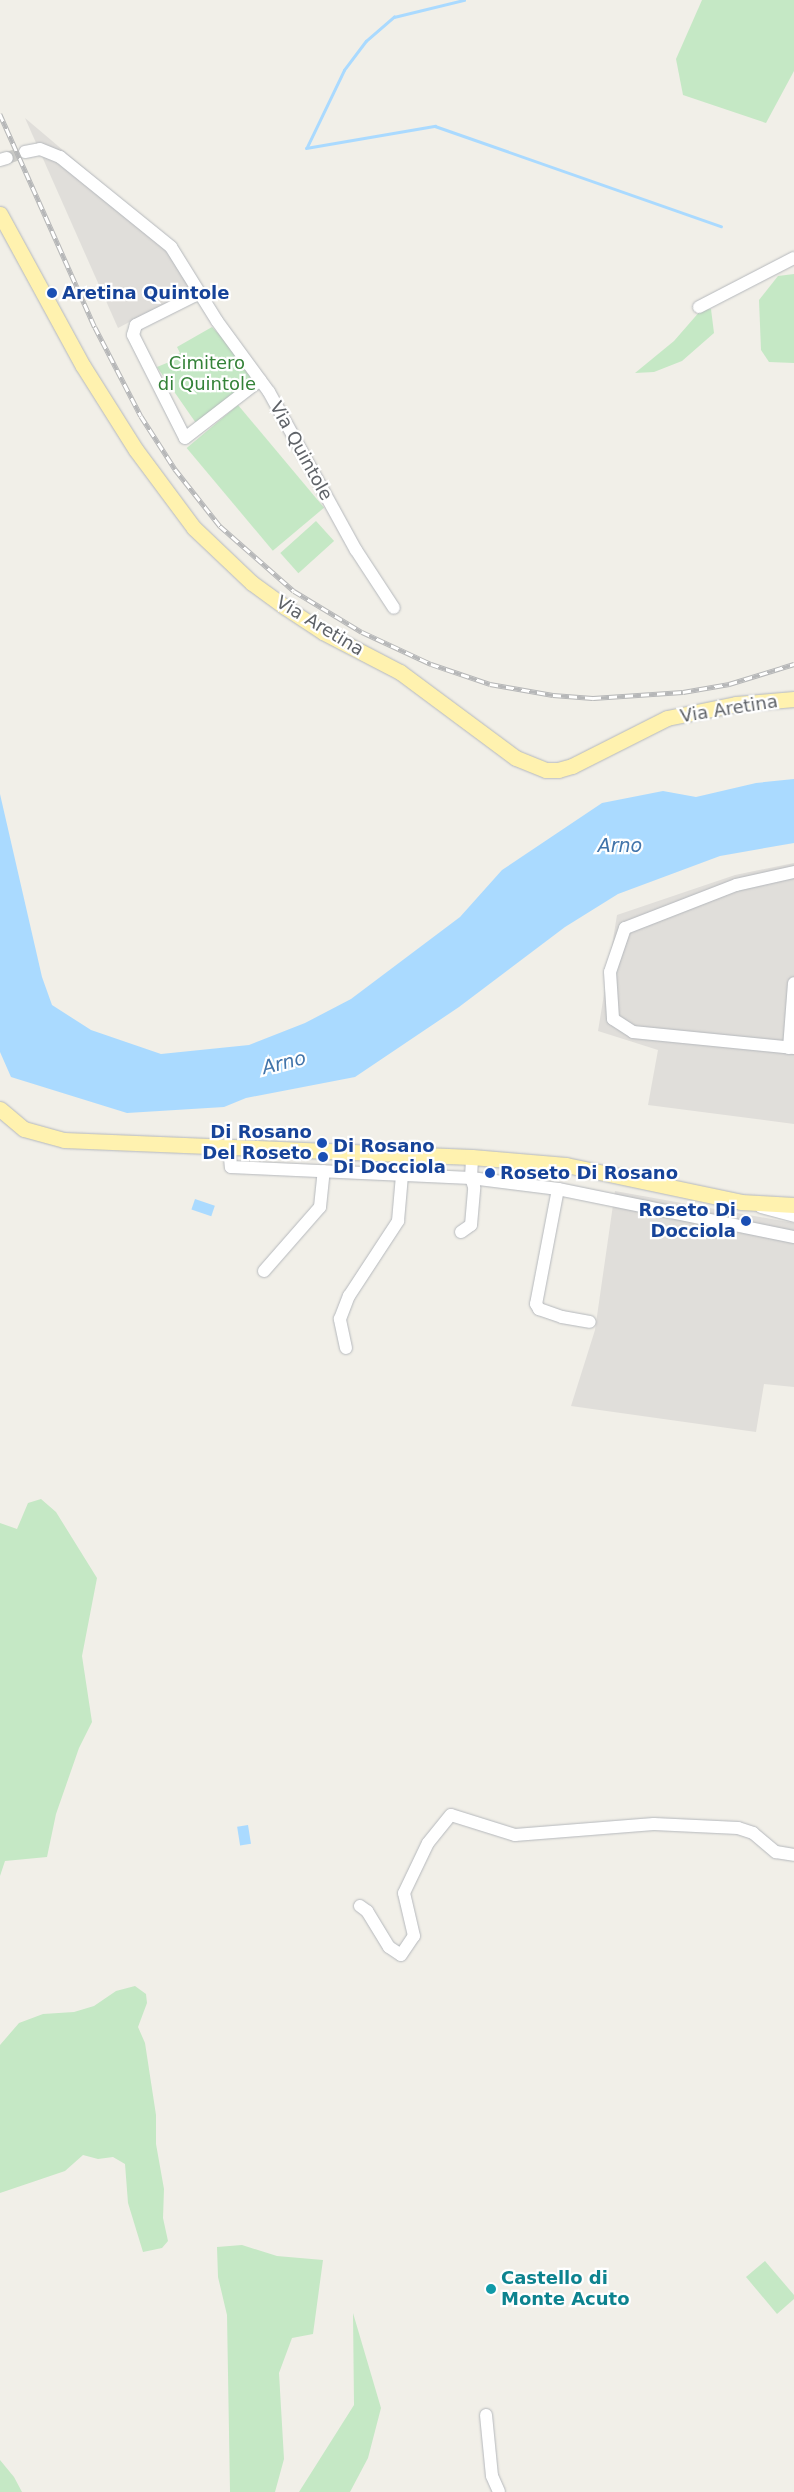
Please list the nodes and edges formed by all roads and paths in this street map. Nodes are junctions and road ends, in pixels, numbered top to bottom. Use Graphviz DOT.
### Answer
graph roads {
  1 [pos="25,152"];
  2 [pos="0,214"];
  3 [pos="794,258"];
  4 [pos="200,293"];
  5 [pos="699,307"];
  6 [pos="260,380"];
  7 [pos="394,608"];
  8 [pos="794,699"];
  9 [pos="794,872"];
  10 [pos="794,983"];
  11 [pos="791,1048"];
  12 [pos="0,1109"];
  13 [pos="229,1146"];
  14 [pos="472,1157"];
  15 [pos="324,1171"];
  16 [pos="402,1175"];
  17 [pos="471,1178"];
  18 [pos="558,1189"];
  19 [pos="742,1202"];
  20 [pos="794,1205"];
  21 [pos="794,1216"];
  22 [pos="461,1232"];
  23 [pos="794,1237"];
  24 [pos="264,1271"];
  25 [pos="590,1322"];
  26 [pos="346,1348"];
  27 [pos="794,1855"];
  28 [pos="360,1906"];
  29 [pos="486,2415"];
  30 [pos="499,2492"];
  1 -- 4 [label="street, Via Quintole"];
  2 -- 8 [label="main road, Via Aretina"];
  3 -- 5 [label="street"];
  4 -- 6 [label="street, Via Quintole"];
  4 -- 6 [label="street"];
  6 -- 7 [label="street, Via Quintole"];
  9 -- 11 [label="street"];
  10 -- 11 [label="street"];
  12 -- 13 [label="main road"];
  13 -- 14 [label="main road"];
  13 -- 15 [label="street"];
  14 -- 17 [label="street"];
  14 -- 19 [label="main road"];
  15 -- 16 [label="street"];
  15 -- 24 [label="street"];
  16 -- 17 [label="street"];
  16 -- 26 [label="street"];
  17 -- 18 [label="street"];
  17 -- 22 [label="street"];
  18 -- 23 [label="street"];
  18 -- 25 [label="street"];
  19 -- 20 [label="main road"];
  19 -- 21 [label="street"];
  27 -- 28 [label="street"];
  29 -- 30 [label="street"];
}
